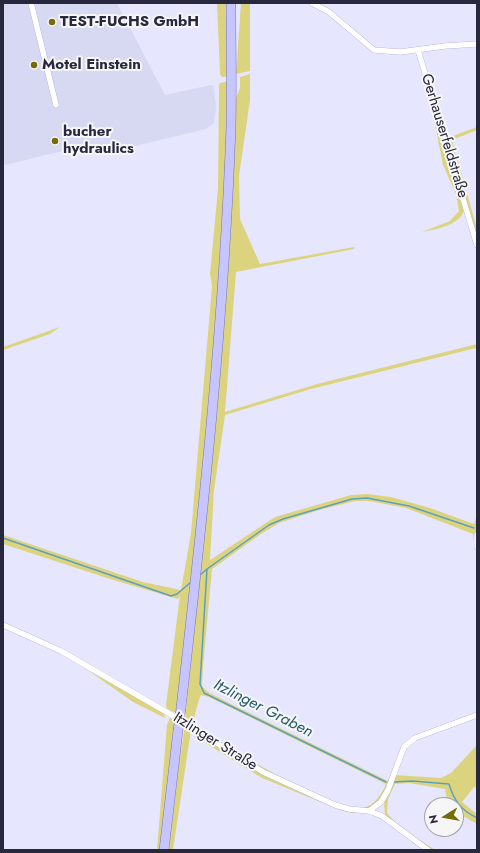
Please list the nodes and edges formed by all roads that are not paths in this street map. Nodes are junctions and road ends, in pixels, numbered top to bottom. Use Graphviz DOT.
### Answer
graph roads {
  1 [pos="31,3"];
  2 [pos="231,3"];
  3 [pos="236,3"];
  4 [pos="312,3"];
  5 [pos="477,44"];
  6 [pos="233,49"];
  7 [pos="418,50"];
  8 [pos="56,105"];
  9 [pos="477,245"];
  10 [pos="477,536"];
  11 [pos="477,547"];
  12 [pos="3,625"];
  13 [pos="477,715"];
  14 [pos="381,802"];
  15 [pos="369,811"];
  16 [pos="382,816"];
  17 [pos="164,850"];
  18 [pos="428,850"];
  1 -- 8 [label="street"];
  2 -- 6 [label="main road"];
  3 -- 6 [label="main road"];
  4 -- 7 [label="street"];
  5 -- 7 [label="street"];
  6 -- 17 [label="main road, bridge"];
  7 -- 9 [label="street, Gerhauserfeldstraße"];
  10 -- 11 [label="street"];
  12 -- 15 [label="street, Itzlinger Straße"];
  13 -- 14 [label="street"];
  14 -- 15 [label="street"];
  14 -- 16 [label="street"];
  15 -- 16 [label="street, Itzlinger Straße"];
  16 -- 18 [label="street, Itzlinger Straße"];
}
